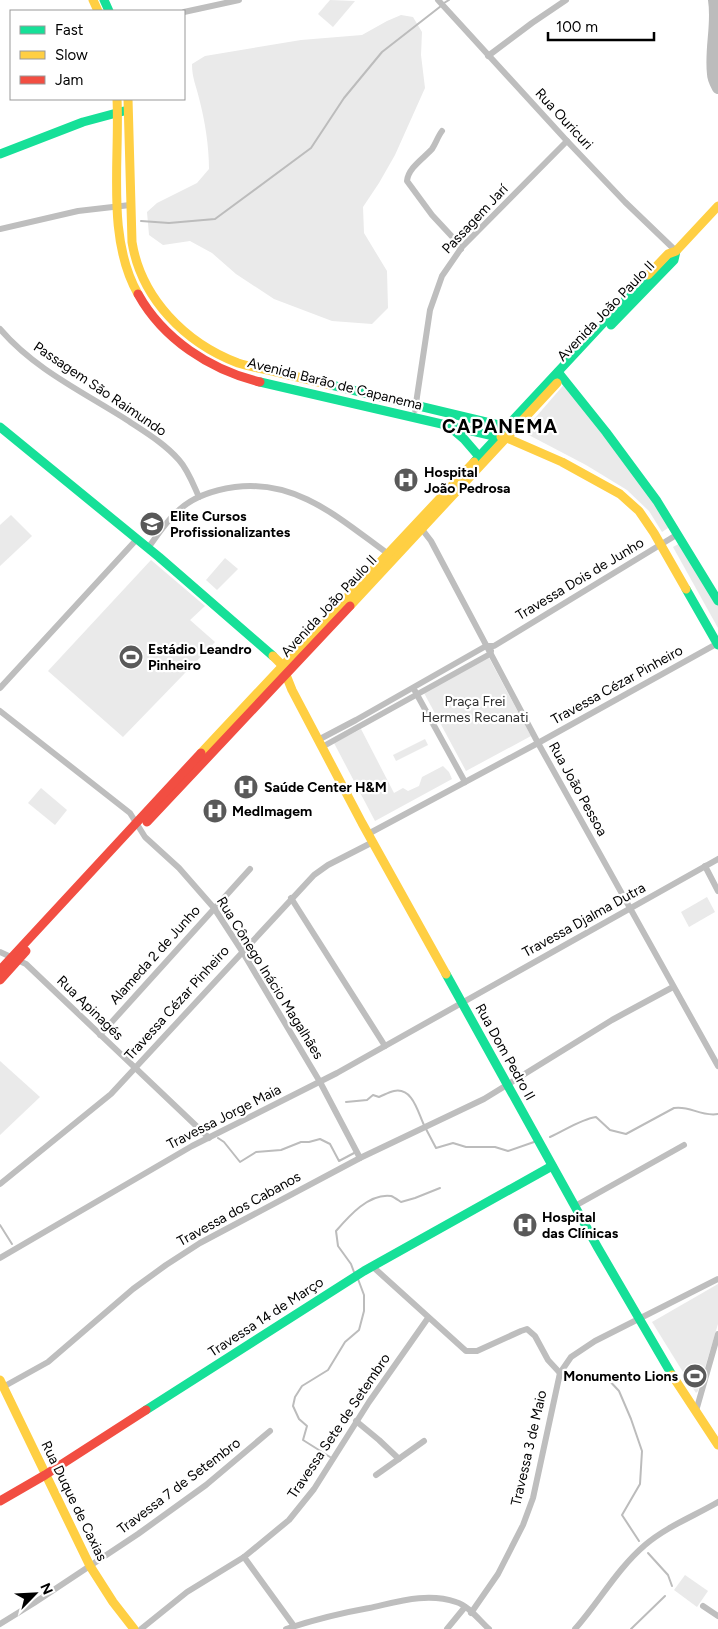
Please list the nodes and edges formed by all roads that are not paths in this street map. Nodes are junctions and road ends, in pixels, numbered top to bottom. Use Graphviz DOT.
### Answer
graph roads {
  1 [pos="239,0"];
  2 [pos="438,0"];
  3 [pos="566,0"];
  4 [pos="185,12"];
  5 [pos="488,56"];
  6 [pos="117,100"];
  7 [pos="128,100"];
  8 [pos="129,110"];
  9 [pos="118,112"];
  10 [pos="442,131"];
  11 [pos="567,141"];
  12 [pos="0,154"];
  13 [pos="130,204"];
  14 [pos="119,205"];
  15 [pos="718,206"];
  16 [pos="0,230"];
  17 [pos="461,249"];
  18 [pos="676,250"];
  19 [pos="142,278"];
  20 [pos="131,283"];
  21 [pos="0,329"];
  22 [pos="223,357"];
  23 [pos="219,368"];
  24 [pos="560,375"];
  25 [pos="289,376"];
  26 [pos="286,387"];
  27 [pos="416,406"];
  28 [pos="414,418"];
  29 [pos="489,424"];
  30 [pos="449,426"];
  31 [pos="0,427"];
  32 [pos="508,427"];
  33 [pos="502,440"];
  34 [pos="482,460"];
  35 [pos="199,496"];
  36 [pos="419,526"];
  37 [pos="678,534"];
  38 [pos="136,539"];
  39 [pos="661,544"];
  40 [pos="148,548"];
  41 [pos="387,553"];
  42 [pos="718,601"];
  43 [pos="718,644"];
  44 [pos="486,646"];
  45 [pos="494,646"];
  46 [pos="490,654"];
  47 [pos="283,669"];
  48 [pos="0,688"];
  49 [pos="413,688"];
  50 [pos="417,695"];
  51 [pos="0,711"];
  52 [pos="320,743"];
  53 [pos="538,744"];
  54 [pos="465,782"];
  55 [pos="139,826"];
  56 [pos="371,838"];
  57 [pos="718,859"];
  58 [pos="705,866"];
  59 [pos="250,869"];
  60 [pos="718,892"];
  61 [pos="291,898"];
  62 [pos="214,908"];
  63 [pos="630,908"];
  64 [pos="242,951"];
  65 [pos="0,952"];
  66 [pos="15,959"];
  67 [pos="0,970"];
  68 [pos="0,980"];
  69 [pos="673,987"];
  70 [pos="462,1002"];
  71 [pos="100,1035"];
  72 [pos="385,1046"];
  73 [pos="718,1066"];
  74 [pos="135,1068"];
  75 [pos="320,1082"];
  76 [pos="507,1085"];
  77 [pos="209,1138"];
  78 [pos="684,1145"];
  79 [pos="360,1158"];
  80 [pos="552,1166"];
  81 [pos="0,1184"];
  82 [pos="575,1206"];
  83 [pos="0,1258"];
  84 [pos="372,1266"];
  85 [pos="718,1279"];
  86 [pos="428,1318"];
  87 [pos="639,1319"];
  88 [pos="718,1334"];
  89 [pos="560,1373"];
  90 [pos="2,1389"];
  91 [pos="696,1411"];
  92 [pos="356,1422"];
  93 [pos="270,1431"];
  94 [pos="424,1441"];
  95 [pos="718,1445"];
  96 [pos="398,1459"];
  97 [pos="45,1475"];
  98 [pos="376,1475"];
  99 [pos="0,1502"];
  100 [pos="718,1502"];
  101 [pos="244,1557"];
  102 [pos="90,1566"];
  103 [pos="703,1606"];
  104 [pos="465,1607"];
  105 [pos="471,1613"];
  106 [pos="718,1616"];
  107 [pos="0,1624"];
  108 [pos="294,1626"];
  109 [pos="134,1629"];
  110 [pos="141,1629"];
  111 [pos="286,1629"];
  112 [pos="446,1629"];
  113 [pos="489,1629"];
  114 [pos="575,1629"];
  1 -- 4 [label="street"];
  2 -- 5 [label="street, Rua Ouricuri"];
  3 -- 5 [label="street"];
  5 -- 11 [label="street, Rua Ouricuri"];
  6 -- 9 [label="street, Avenida Barão de Capanema"];
  7 -- 8 [label="street, Avenida Barão de Capanema"];
  8 -- 9 [label="street"];
  8 -- 13 [label="street, Avenida Barão de Capanema"];
  9 -- 12 [label="street"];
  9 -- 14 [label="street, Avenida Barão de Capanema"];
  10 -- 17 [label="street"];
  11 -- 17 [label="street, Passagem Jarí"];
  11 -- 18 [label="street, Rua Ouricuri"];
  13 -- 14 [label="street"];
  13 -- 19 [label="street, Avenida Barão de Capanema"];
  14 -- 16 [label="street"];
  14 -- 20 [label="street, Avenida Barão de Capanema"];
  15 -- 18 [label="street, Avenida João Paulo II"];
  17 -- 27 [label="street, Passagem Jarí"];
  18 -- 24 [label="street, Avenida João Paulo II"];
  19 -- 20 [label="street"];
  19 -- 22 [label="street, Avenida Barão de Capanema"];
  20 -- 23 [label="street, Avenida Barão de Capanema"];
  21 -- 35 [label="street, Passagem São Raimundo"];
  22 -- 23 [label="street"];
  22 -- 25 [label="street, Avenida Barão de Capanema"];
  23 -- 26 [label="street, Avenida Barão de Capanema"];
  24 -- 32 [label="street, Avenida João Paulo II"];
  24 -- 33 [label="street, Avenida João Paulo II"];
  24 -- 37 [label="street"];
  25 -- 26 [label="street"];
  25 -- 27 [label="street, Avenida Barão de Capanema"];
  26 -- 28 [label="street, Avenida Barão de Capanema"];
  27 -- 28 [label="street, Passagem Jarí"];
  27 -- 29 [label="street, Avenida Barão de Capanema"];
  28 -- 30 [label="street, Avenida Barão de Capanema"];
  29 -- 32 [label="street, Avenida Barão de Capanema"];
  29 -- 33 [label="street"];
  30 -- 33 [label="street, Avenida Barão de Capanema"];
  30 -- 34 [label="street"];
  31 -- 38 [label="street"];
  32 -- 33 [label="street, Avenida João Paulo II"];
  33 -- 34 [label="street, Avenida João Paulo II"];
  33 -- 39 [label="street, Avenida Barão de Capanema"];
  34 -- 36 [label="street, Avenida João Paulo II"];
  35 -- 40 [label="street"];
  35 -- 41 [label="street"];
  36 -- 41 [label="street, Avenida João Paulo II"];
  36 -- 44 [label="street, Rua João Pessoa"];
  36 -- 47 [label="street, Avenida João Paulo II"];
  37 -- 39 [label="street, Travessa Dois de Junho"];
  37 -- 42 [label="street"];
  38 -- 40 [label="street"];
  38 -- 48 [label="street"];
  39 -- 43 [label="street, Avenida Barão de Capanema"];
  39 -- 45 [label="street, Travessa Dois de Junho"];
  40 -- 47 [label="street"];
  41 -- 47 [label="street, Avenida João Paulo II"];
  43 -- 53 [label="street, Travessa Cézar Pinheiro"];
  44 -- 45 [label="street"];
  44 -- 46 [label="street, Rua João Pessoa"];
  44 -- 49 [label="street"];
  45 -- 46 [label="street"];
  46 -- 50 [label="street"];
  46 -- 53 [label="street, Rua João Pessoa"];
  47 -- 52 [label="street, Rua Dom Pedro II"];
  47 -- 55 [label="street, Avenida João Paulo II"];
  49 -- 50 [label="street"];
  49 -- 52 [label="street"];
  50 -- 52 [label="street"];
  50 -- 54 [label="street"];
  51 -- 55 [label="street, Rua Cônego Inácio Magalhães"];
  52 -- 56 [label="street, Rua Dom Pedro II"];
  53 -- 54 [label="street, Travessa Cézar Pinheiro"];
  53 -- 63 [label="street, Rua João Pessoa"];
  54 -- 56 [label="street, Travessa Cézar Pinheiro"];
  55 -- 62 [label="street, Rua Cônego Inácio Magalhães"];
  55 -- 66 [label="street, Avenida João Paulo II"];
  56 -- 61 [label="street, Travessa Cézar Pinheiro"];
  56 -- 70 [label="street, Rua Dom Pedro II"];
  57 -- 58 [label="street, Travessa Djalma Dutra"];
  58 -- 60 [label="street"];
  58 -- 63 [label="street, Travessa Djalma Dutra"];
  59 -- 62 [label="street, Alameda 2 de Junho"];
  61 -- 64 [label="street, Travessa Cézar Pinheiro"];
  61 -- 72 [label="street"];
  62 -- 64 [label="street, Rua Cônego Inácio Magalhães"];
  62 -- 71 [label="street, Alameda 2 de Junho"];
  63 -- 69 [label="street, Rua João Pessoa"];
  63 -- 70 [label="street, Travessa Djalma Dutra"];
  64 -- 74 [label="street, Travessa Cézar Pinheiro"];
  64 -- 75 [label="street, Rua Cônego Inácio Magalhães"];
  65 -- 66 [label="street, Rua Apinagés"];
  66 -- 67 [label="street, Avenida João Paulo II"];
  66 -- 68 [label="street, Avenida João Paulo II"];
  66 -- 71 [label="street, Rua Apinagés"];
  69 -- 73 [label="street, Rua João Pessoa"];
  69 -- 76 [label="street, Travessa dos Cabanos"];
  70 -- 72 [label="street, Travessa Jorge Maia"];
  70 -- 76 [label="street, Rua Dom Pedro II"];
  71 -- 74 [label="street, Rua Apinagés"];
  72 -- 75 [label="street, Travessa Jorge Maia"];
  74 -- 77 [label="street, Rua Apinagés"];
  74 -- 81 [label="street, Travessa Cézar Pinheiro"];
  75 -- 77 [label="street, Travessa Jorge Maia"];
  75 -- 79 [label="street, Rua Cônego Inácio Magalhães"];
  76 -- 79 [label="street, Travessa dos Cabanos"];
  76 -- 80 [label="street, Rua Dom Pedro II"];
  77 -- 83 [label="street, Travessa Jorge Maia"];
  78 -- 82 [label="street"];
  79 -- 90 [label="street, Travessa dos Cabanos"];
  80 -- 82 [label="street, Rua Dom Pedro II"];
  80 -- 84 [label="street, Travessa 14 de Março"];
  82 -- 87 [label="street, Rua Dom Pedro II"];
  84 -- 86 [label="street"];
  84 -- 97 [label="street, Travessa 14 de Março"];
  85 -- 87 [label="street, Travessa 3 de Maio"];
  86 -- 89 [label="street"];
  86 -- 92 [label="street, Travessa Sete de Setembro"];
  87 -- 89 [label="street, Travessa 3 de Maio"];
  87 -- 91 [label="street, Rua Dom Pedro II"];
  88 -- 91 [label="street"];
  89 -- 105 [label="street, Travessa 3 de Maio"];
  90 -- 97 [label="street, Rua Duque de Caxias"];
  91 -- 95 [label="street, Rua Dom Pedro II"];
  92 -- 96 [label="street"];
  92 -- 101 [label="street, Travessa Sete de Setembro"];
  93 -- 102 [label="street, Travessa 7 de Setembro"];
  94 -- 96 [label="street"];
  96 -- 98 [label="street"];
  97 -- 99 [label="street, Travessa 14 de Março"];
  97 -- 102 [label="street, Rua Duque de Caxias"];
  100 -- 114 [label="street"];
  101 -- 108 [label="street"];
  101 -- 110 [label="street, Travessa Sete de Setembro"];
  102 -- 107 [label="street, Travessa 7 de Setembro"];
  102 -- 109 [label="street, Rua Duque de Caxias"];
  103 -- 106 [label="street"];
  104 -- 105 [label="street"];
  104 -- 108 [label="street"];
  104 -- 112 [label="street"];
  105 -- 113 [label="street"];
  108 -- 111 [label="street"];
}
